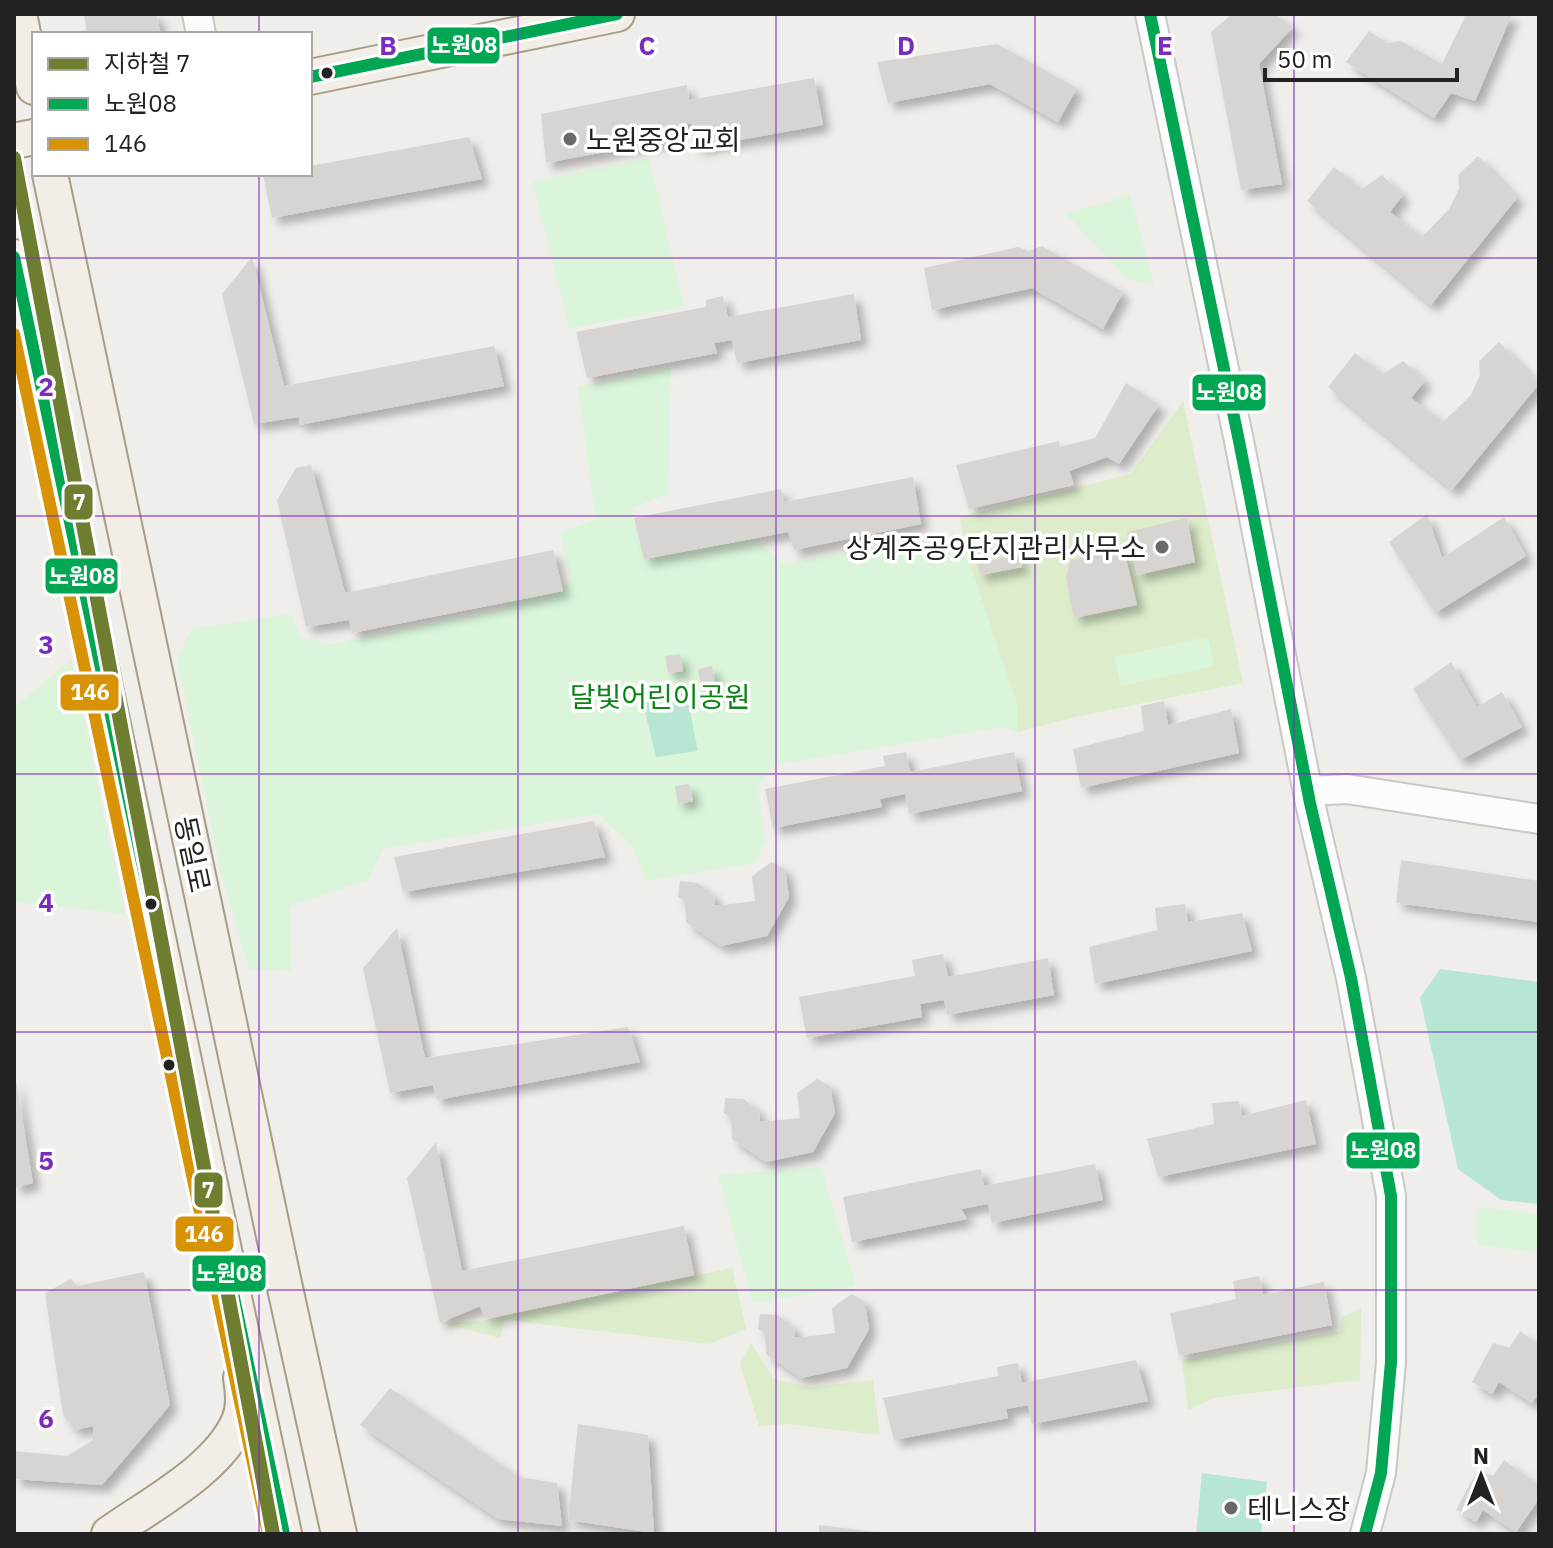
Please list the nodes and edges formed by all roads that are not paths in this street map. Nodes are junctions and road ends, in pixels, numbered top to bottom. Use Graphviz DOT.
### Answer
graph roads {
  1 [pos="19,14"];
  2 [pos="617,14"];
  3 [pos="1150,14"];
  4 [pos="32,77"];
  5 [pos="312,77"];
  6 [pos="50,176"];
  7 [pos="14,257"];
  8 [pos="1308,791"];
  9 [pos="1539,819"];
  10 [pos="235,1294"];
  11 [pos="109,1534"];
  12 [pos="284,1534"];
  13 [pos="339,1534"];
  14 [pos="1365,1534"];
  1 -- 4 [label="main road"];
  2 -- 5 [label="main road"];
  3 -- 8 [label="street"];
  6 -- 13 [label="main road, 동일로"];
  7 -- 10 [label="main road, 동일로"];
  8 -- 9 [label="street"];
  8 -- 14 [label="street"];
  10 -- 11 [label="main road"];
  10 -- 12 [label="main road, 동일로"];
}
